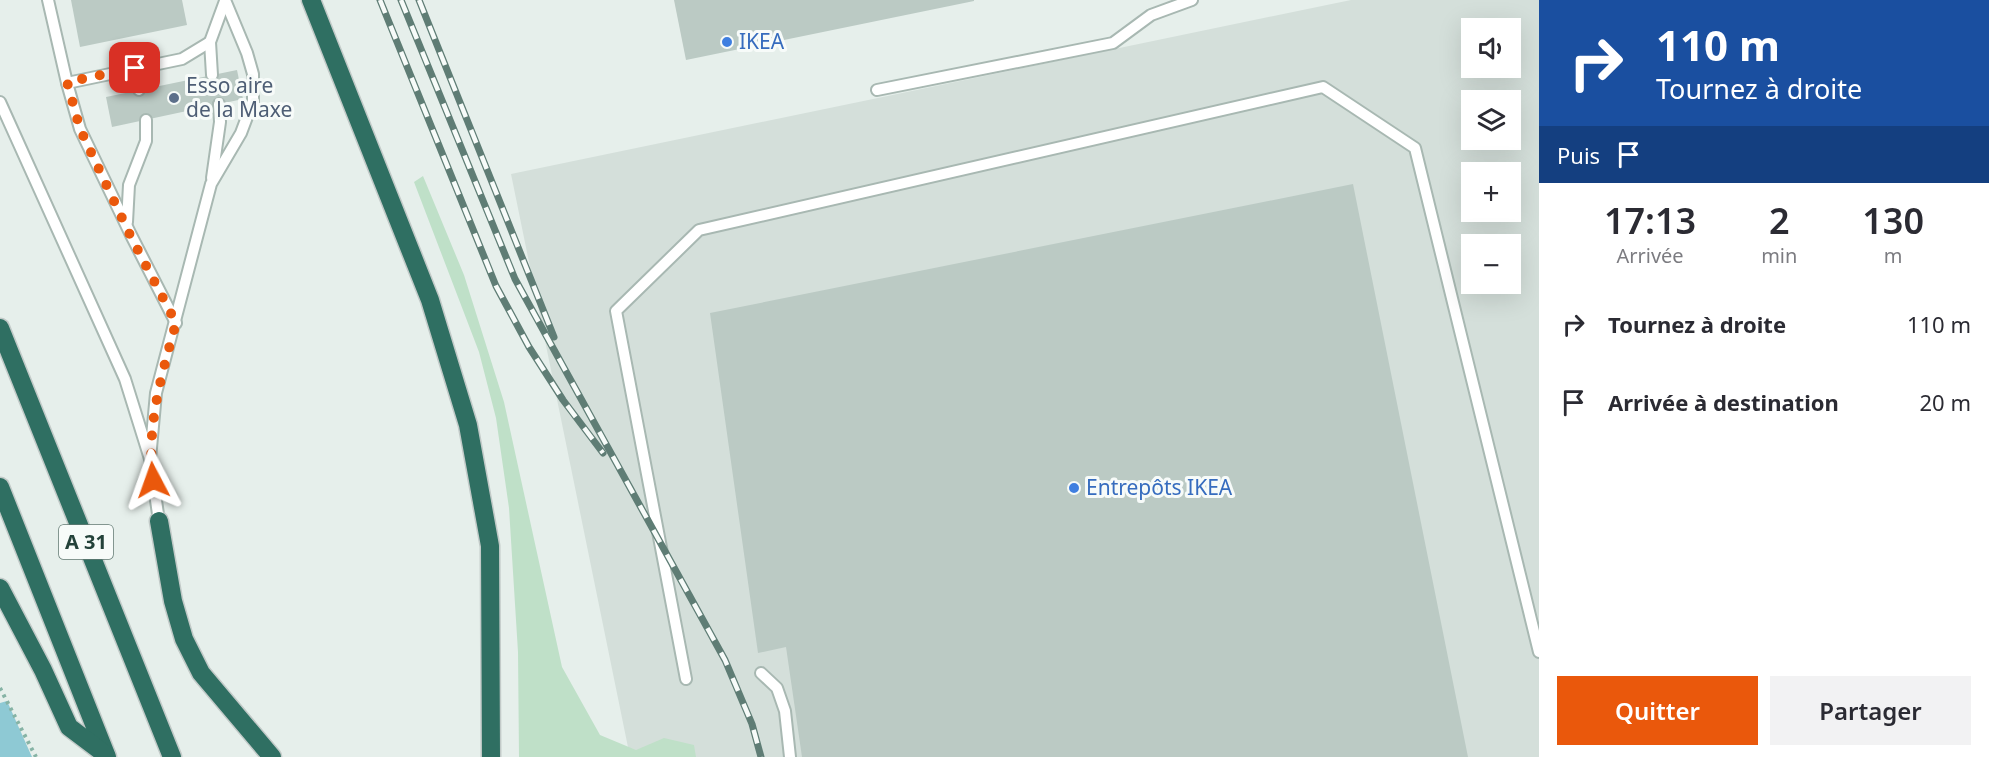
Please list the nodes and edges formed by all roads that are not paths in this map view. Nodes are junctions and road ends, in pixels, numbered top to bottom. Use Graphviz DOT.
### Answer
graph roads {
  1 [pos="48,0"];
  2 [pos="311,0"];
  3 [pos="1192,0"];
  4 [pos="225,1"];
  5 [pos="210,42"];
  6 [pos="135,68"];
  7 [pos="212,75"];
  8 [pos="67,82"];
  9 [pos="140,90"];
  10 [pos="877,90"];
  11 [pos="0,102"];
  12 [pos="219,104"];
  13 [pos="146,120"];
  14 [pos="211,184"];
  15 [pos="127,225"];
  16 [pos="176,323"];
  17 [pos="0,328"];
  18 [pos="150,459"];
  19 [pos="0,487"];
  20 [pos="159,521"];
  21 [pos="0,588"];
  22 [pos="1539,652"];
  23 [pos="761,673"];
  24 [pos="686,679"];
  25 [pos="107,756"];
  26 [pos="172,757"];
  27 [pos="273,757"];
  28 [pos="491,757"];
  29 [pos="790,757"];
  1 -- 8 [label="lane"];
  2 -- 28 [label="highway"];
  3 -- 10 [label="lane"];
  4 -- 5 [label="lane"];
  4 -- 14 [label="lane"];
  5 -- 6 [label="lane"];
  5 -- 7 [label="lane"];
  6 -- 8 [label="lane"];
  6 -- 9 [label="lane"];
  8 -- 15 [label="lane"];
  11 -- 18 [label="lane"];
  12 -- 14 [label="lane"];
  13 -- 15 [label="lane"];
  14 -- 16 [label="lane"];
  15 -- 16 [label="lane"];
  16 -- 18 [label="lane"];
  17 -- 26 [label="highway, A 31"];
  18 -- 20 [label="lane"];
  19 -- 25 [label="highway, A 31"];
  20 -- 27 [label="highway"];
  21 -- 25 [label="highway"];
  22 -- 24 [label="lane"];
  23 -- 29 [label="lane"];
}
